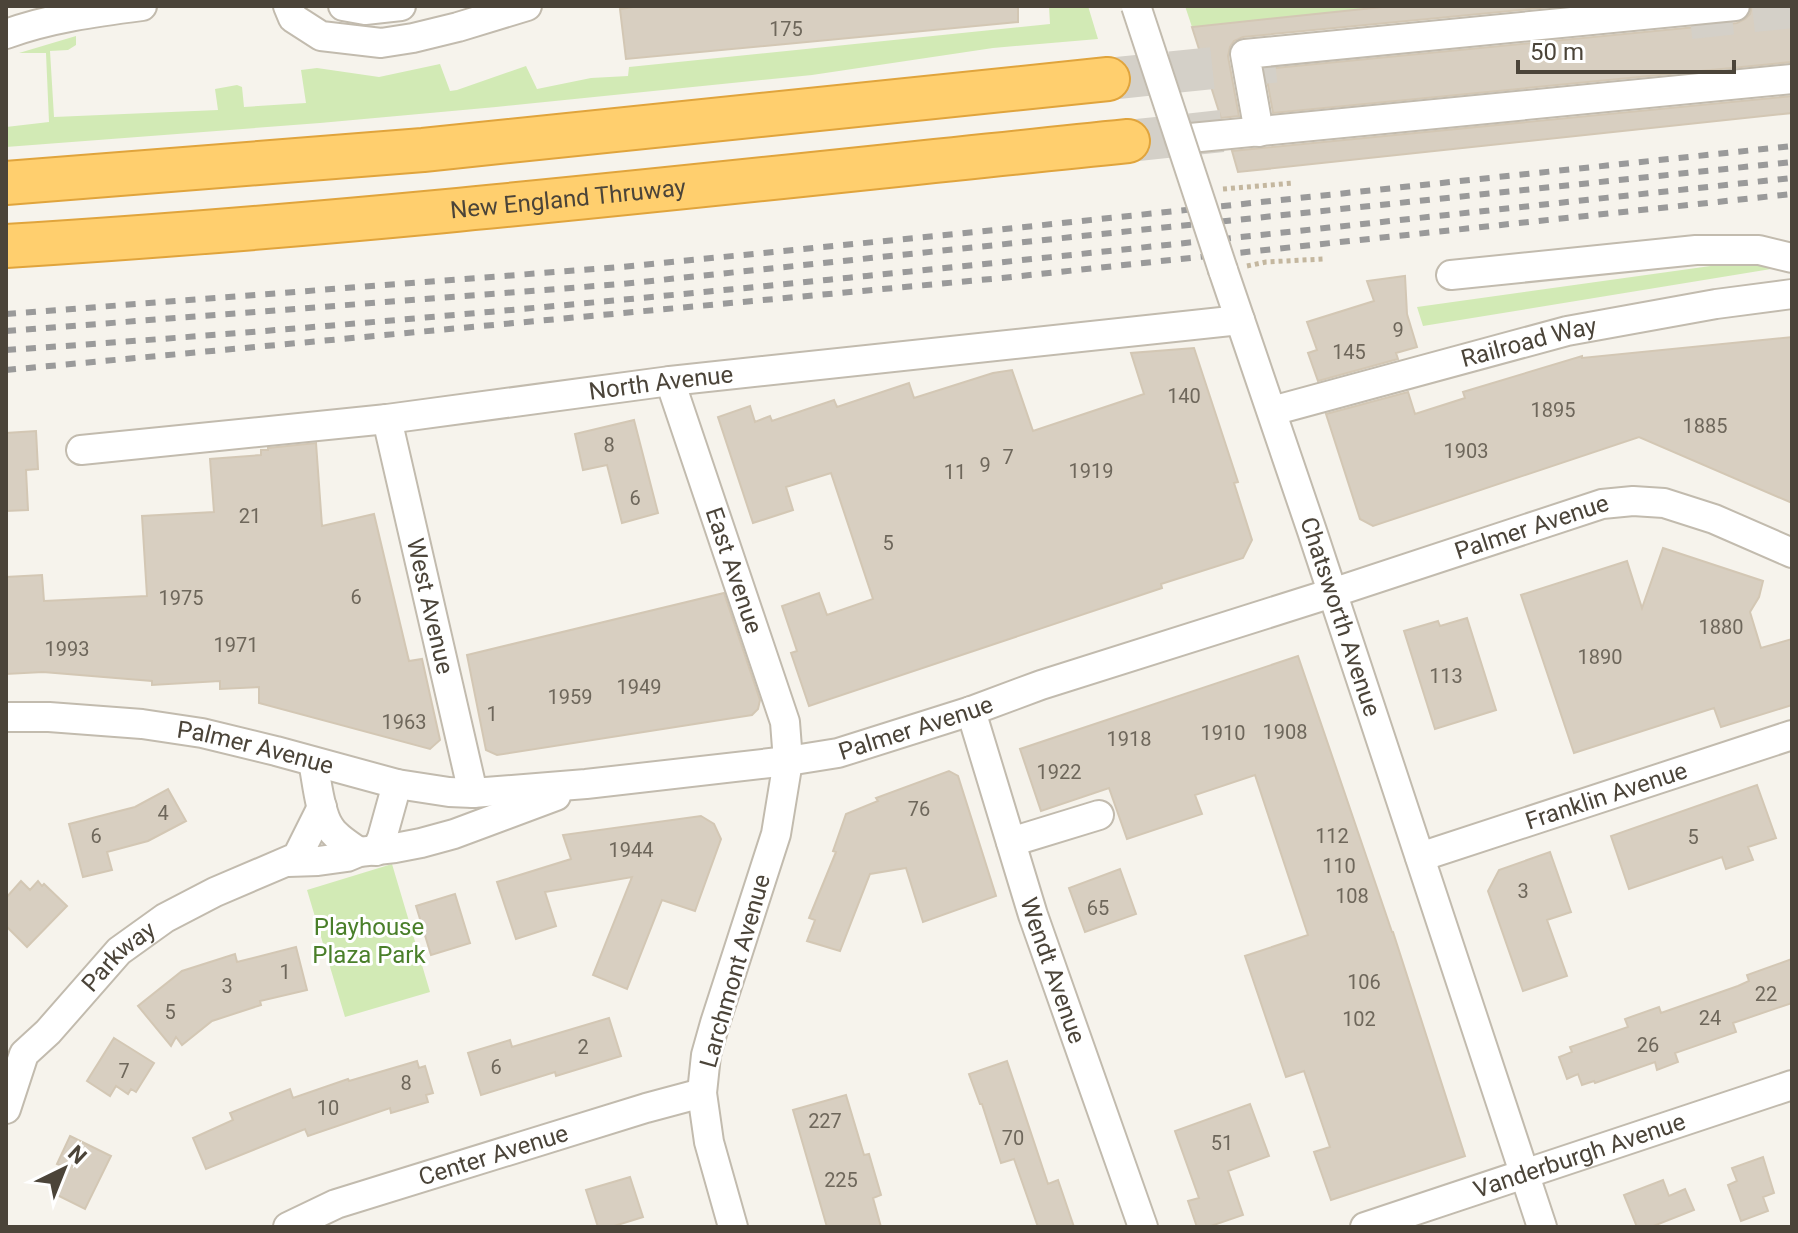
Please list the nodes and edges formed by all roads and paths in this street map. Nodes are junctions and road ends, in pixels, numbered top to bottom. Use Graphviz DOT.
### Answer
graph roads {
  1 [pos="142,6"];
  2 [pos="288,6"];
  3 [pos="343,6"];
  4 [pos="401,6"];
  5 [pos="527,6"];
  6 [pos="1136,6"];
  7 [pos="1735,6"];
  8 [pos="6,34"];
  9 [pos="1108,79"];
  10 [pos="1792,79"];
  11 [pos="1259,132"];
  12 [pos="1180,139"];
  13 [pos="1128,141"];
  14 [pos="6,183"];
  15 [pos="1294,183"];
  16 [pos="1197,192"];
  17 [pos="6,246"];
  18 [pos="1792,258"];
  19 [pos="1323,259"];
  20 [pos="1223,270"];
  21 [pos="1451,275"];
  22 [pos="1792,294"];
  23 [pos="1240,320"];
  24 [pos="670,381"];
  25 [pos="1272,411"];
  26 [pos="387,419"];
  27 [pos="81,450"];
  28 [pos="1792,553"];
  29 [pos="1332,593"];
  30 [pos="971,711"];
  31 [pos="6,717"];
  32 [pos="1792,735"];
  33 [pos="788,761"];
  34 [pos="313,762"];
  35 [pos="397,784"];
  36 [pos="586,784"];
  37 [pos="473,793"];
  38 [pos="322,807"];
  39 [pos="1099,815"];
  40 [pos="1011,842"];
  41 [pos="368,851"];
  42 [pos="1420,857"];
  43 [pos="288,862"];
  44 [pos="15,1055"];
  45 [pos="1792,1085"];
  46 [pos="702,1093"];
  47 [pos="6,1109"];
  48 [pos="1524,1174"];
  49 [pos="288,1227"];
  50 [pos="733,1227"];
  51 [pos="1143,1227"];
  52 [pos="1365,1227"];
  53 [pos="1542,1227"];
  1 -- 8 [label="street"];
  2 -- 5 [label="street"];
  3 -- 4 [label="street"];
  6 -- 12 [label="street, Chatsworth Avenue, bridge"];
  7 -- 11 [label="street"];
  9 -- 14 [label="highway"];
  10 -- 11 [label="street"];
  11 -- 12 [label="street"];
  12 -- 16 [label="street, Chatsworth Avenue, bridge"];
  13 -- 17 [label="highway, New England Thruway"];
  15 -- 16 [label="path"];
  16 -- 20 [label="street, Chatsworth Avenue, bridge"];
  18 -- 21 [label="street"];
  19 -- 20 [label="path"];
  20 -- 23 [label="street, Chatsworth Avenue"];
  22 -- 25 [label="street, Railroad Way"];
  23 -- 24 [label="street, North Avenue"];
  23 -- 25 [label="street, Chatsworth Avenue"];
  24 -- 26 [label="street, North Avenue"];
  24 -- 33 [label="street, East Avenue"];
  25 -- 29 [label="street, Chatsworth Avenue"];
  26 -- 27 [label="street, North Avenue"];
  26 -- 37 [label="street, West Avenue"];
  28 -- 29 [label="street, Palmer Avenue"];
  29 -- 30 [label="street, Palmer Avenue"];
  29 -- 42 [label="street, Chatsworth Avenue"];
  30 -- 33 [label="street, Palmer Avenue"];
  30 -- 40 [label="street, Wendt Avenue"];
  31 -- 34 [label="street, Palmer Avenue"];
  32 -- 42 [label="street, Franklin Avenue"];
  33 -- 36 [label="street, Palmer Avenue"];
  33 -- 46 [label="street, Larchmont Avenue"];
  34 -- 35 [label="street, Palmer Avenue"];
  34 -- 38 [label="street"];
  35 -- 37 [label="street, Palmer Avenue"];
  35 -- 41 [label="street"];
  36 -- 37 [label="street, Palmer Avenue"];
  36 -- 41 [label="street, Parkway"];
  38 -- 41 [label="street"];
  38 -- 43 [label="street"];
  39 -- 40 [label="street"];
  40 -- 51 [label="street, Wendt Avenue"];
  41 -- 43 [label="street, Parkway"];
  42 -- 48 [label="street, Chatsworth Avenue"];
  43 -- 44 [label="street, Parkway"];
  44 -- 47 [label="street, Parkway"];
  45 -- 48 [label="street, Vanderburgh Avenue"];
  46 -- 49 [label="street, Center Avenue"];
  46 -- 50 [label="street, Larchmont Avenue"];
  48 -- 52 [label="street, Vanderburgh Avenue"];
  48 -- 53 [label="street, Chatsworth Avenue"];
}
